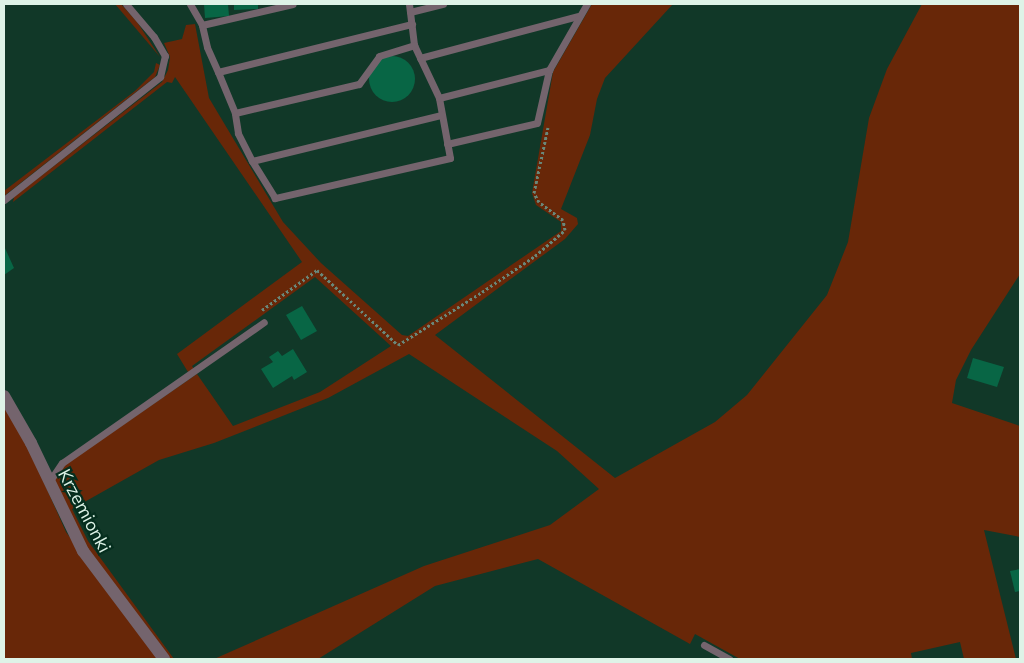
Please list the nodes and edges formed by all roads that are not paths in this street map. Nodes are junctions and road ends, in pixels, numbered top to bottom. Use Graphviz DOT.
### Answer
graph roads {
  1 [pos="126,4"];
  2 [pos="190,4"];
  3 [pos="293,4"];
  4 [pos="408,4"];
  5 [pos="443,4"];
  6 [pos="587,4"];
  7 [pos="410,12"];
  8 [pos="578,16"];
  9 [pos="412,24"];
  10 [pos="202,25"];
  11 [pos="414,45"];
  12 [pos="420,58"];
  13 [pos="550,70"];
  14 [pos="218,72"];
  15 [pos="438,98"];
  16 [pos="235,112"];
  17 [pos="441,115"];
  18 [pos="447,144"];
  19 [pos="252,161"];
  20 [pos="4,200"];
  21 [pos="264,322"];
  22 [pos="4,396"];
  23 [pos="48,482"];
  24 [pos="704,645"];
  25 [pos="164,659"];
  26 [pos="729,659"];
  1 -- 20 [label="lane"];
  2 -- 10 [label="lane"];
  3 -- 10 [label="lane"];
  4 -- 7 [label="lane"];
  5 -- 7 [label="lane"];
  6 -- 8 [label="lane"];
  7 -- 9 [label="lane"];
  8 -- 12 [label="lane"];
  8 -- 13 [label="lane"];
  9 -- 11 [label="lane"];
  9 -- 14 [label="lane"];
  10 -- 14 [label="lane"];
  11 -- 12 [label="lane"];
  11 -- 16 [label="lane"];
  12 -- 15 [label="lane"];
  13 -- 15 [label="lane"];
  13 -- 18 [label="lane"];
  14 -- 16 [label="lane"];
  15 -- 17 [label="lane"];
  16 -- 19 [label="lane"];
  17 -- 18 [label="lane"];
  17 -- 19 [label="lane"];
  18 -- 19 [label="lane"];
  21 -- 23 [label="lane"];
  22 -- 23 [label="street, Krzemionki"];
  23 -- 25 [label="street, Krzemionki"];
  24 -- 26 [label="lane"];
}
